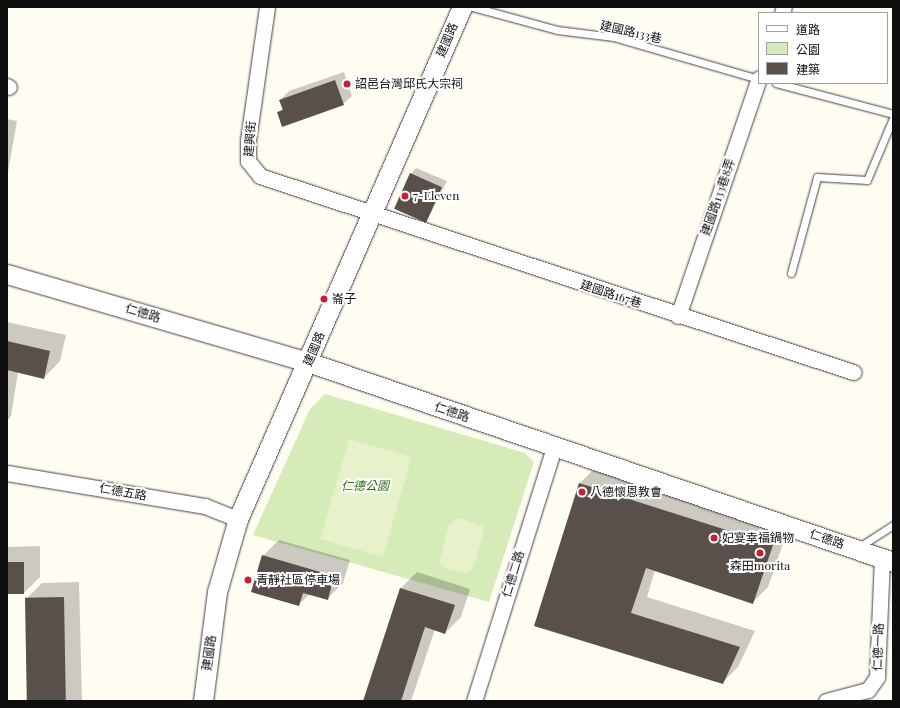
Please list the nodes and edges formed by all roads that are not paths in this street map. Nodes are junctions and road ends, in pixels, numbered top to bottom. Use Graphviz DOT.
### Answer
graph roads {
  1 [pos="267,7"];
  2 [pos="462,7"];
  3 [pos="473,7"];
  4 [pos="758,79"];
  5 [pos="758,82"];
  6 [pos="780,84"];
  7 [pos="893,114"];
  8 [pos="893,118"];
  9 [pos="370,213"];
  10 [pos="791,273"];
  11 [pos="7,274"];
  12 [pos="678,316"];
  13 [pos="308,362"];
  14 [pos="852,372"];
  15 [pos="554,447"];
  16 [pos="7,473"];
  17 [pos="238,519"];
  18 [pos="893,525"];
  19 [pos="856,549"];
  20 [pos="888,560"];
  21 [pos="203,701"];
  22 [pos="474,701"];
  23 [pos="826,701"];
  1 -- 9 [label="street, 建興街"];
  2 -- 9 [label="street, 建國路"];
  3 -- 4 [label="lane, 建國路133巷"];
  5 -- 12 [label="street, 建國路133巷8弄"];
  6 -- 7 [label="lane"];
  8 -- 10 [label="lane"];
  9 -- 12 [label="street, 建國路167巷"];
  9 -- 13 [label="street, 建國路"];
  11 -- 13 [label="street, 仁德路"];
  12 -- 14 [label="street, 建國路167巷"];
  13 -- 15 [label="street, 仁德路"];
  13 -- 17 [label="street, 建國路"];
  15 -- 19 [label="street, 仁德路"];
  15 -- 22 [label="street, 仁德二路"];
  16 -- 17 [label="street, 仁德五路"];
  17 -- 21 [label="street, 建國路"];
  18 -- 19 [label="lane"];
  19 -- 20 [label="street, 仁德路"];
  20 -- 23 [label="street, 仁德一路"];
}
